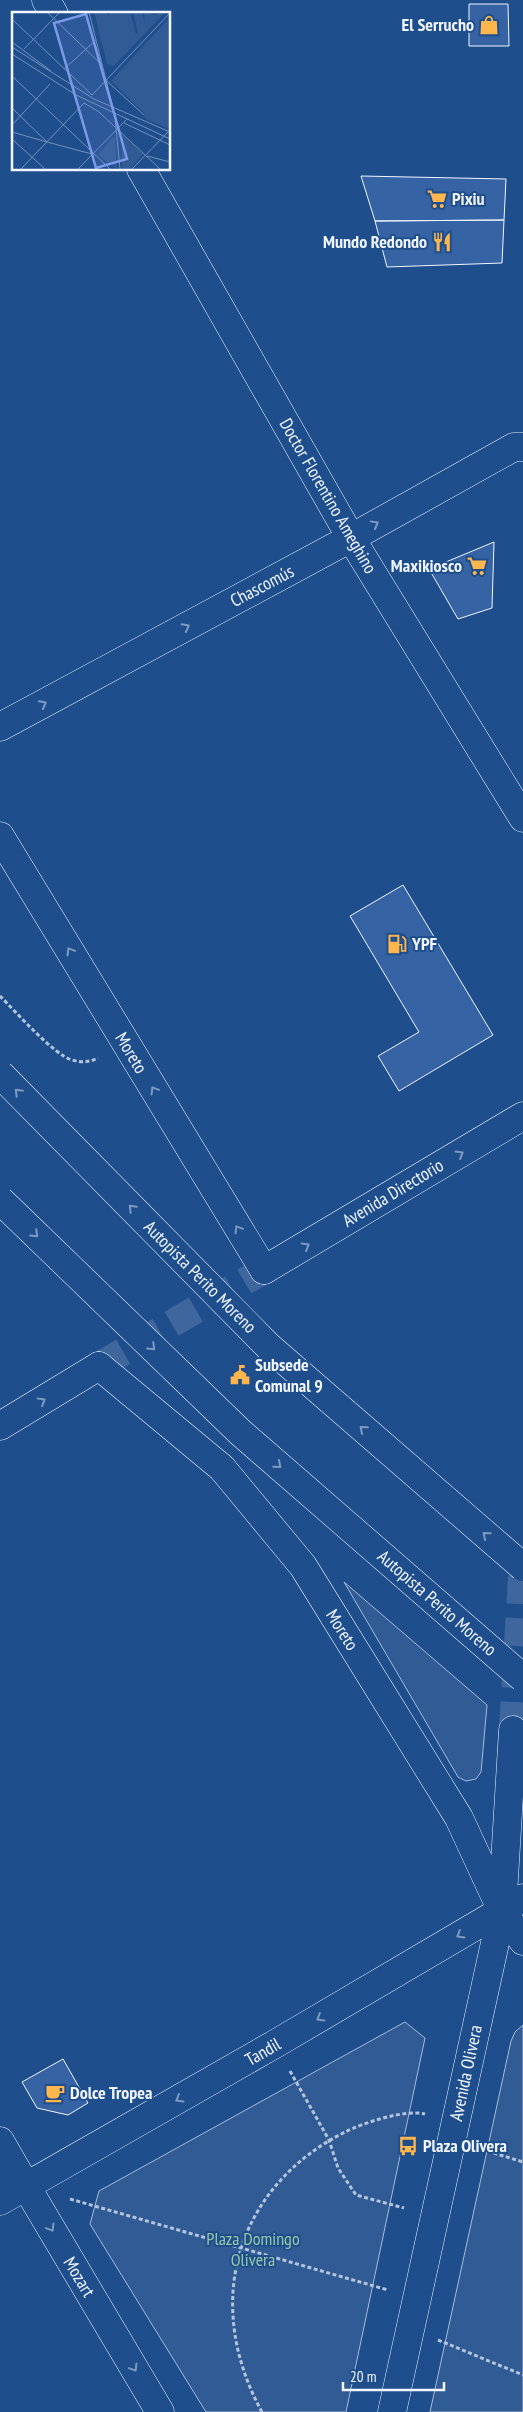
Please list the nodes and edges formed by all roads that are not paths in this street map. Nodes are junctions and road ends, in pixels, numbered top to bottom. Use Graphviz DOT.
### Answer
graph roads {
  1 [pos="46,0"];
  2 [pos="53,12"];
  3 [pos="142,170"];
  4 [pos="523,447"];
  5 [pos="351,538"];
  6 [pos="0,727"];
  7 [pos="523,818"];
  8 [pos="0,836"];
  9 [pos="0,1074"];
  10 [pos="523,1116"];
  11 [pos="0,1200"];
  12 [pos="264,1270"];
  13 [pos="0,1426"];
  14 [pos="523,1567"];
  15 [pos="523,1678"];
  16 [pos="513,1730"];
  17 [pos="512,1905"];
  18 [pos="523,1941"];
  19 [pos="0,2141"];
  20 [pos="0,2180"];
  21 [pos="26,2186"];
  22 [pos="0,2201"];
  23 [pos="160,2412"];
  24 [pos="392,2412"];
  1 -- 2 [label="main road"];
  3 -- 5 [label="main road, Doctor Florentino Ameghino"];
  5 -- 4 [label="main road, Chascomús, one-way"];
  6 -- 5 [label="main road, Chascomús, one-way"];
  5 -- 7 [label="main road, Doctor Florentino Ameghino"];
  12 -- 8 [label="main road, Moreto, one-way"];
  14 -- 9 [label="main road, Autopista Perito Moreno, one-way, bridge"];
  12 -- 10 [label="main road, Avenida Directorio, one-way"];
  11 -- 15 [label="main road, Autopista Perito Moreno, one-way, bridge"];
  13 -- 17 [label="main road, Moreto, one-way"];
  16 -- 17 [label="main road, Avenida Olivera"];
  17 -- 18 [label="main road, Moreto"];
  17 -- 21 [label="main road, Tandil, one-way"];
  17 -- 24 [label="main road, Avenida Olivera"];
  19 -- 21 [label="main road, Mozart"];
  20 -- 21 [label="main road"];
  21 -- 22 [label="main road, Tandil"];
  21 -- 23 [label="main road, Mozart, one-way"];
}
